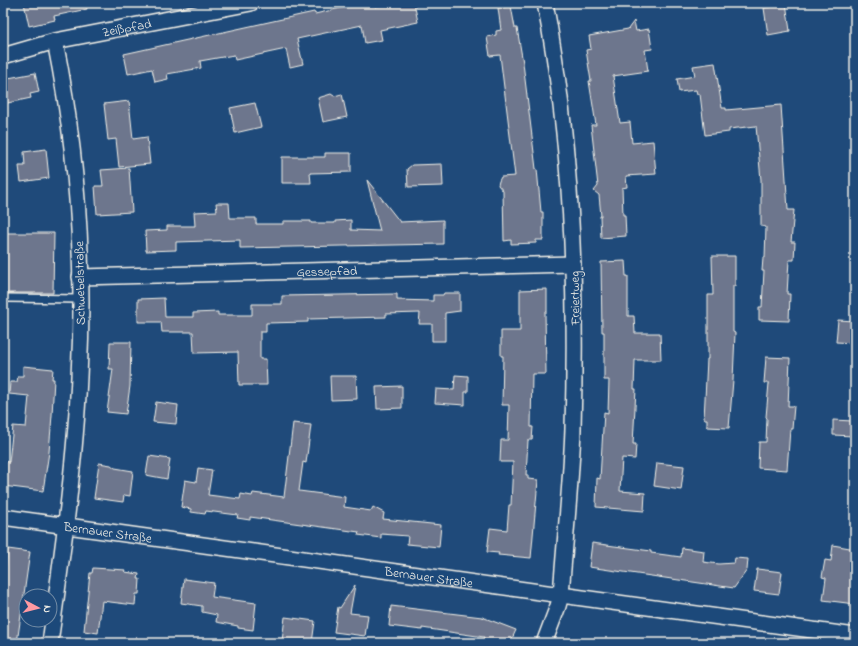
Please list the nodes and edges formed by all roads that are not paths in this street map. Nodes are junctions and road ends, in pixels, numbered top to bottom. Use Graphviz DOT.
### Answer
graph roads {
  1 [pos="251,3"];
  2 [pos="545,3"];
  3 [pos="56,41"];
  4 [pos="3,55"];
  5 [pos="573,264"];
  6 [pos="80,277"];
  7 [pos="6,298"];
  8 [pos="80,300"];
  9 [pos="3,517"];
  10 [pos="66,526"];
  11 [pos="561,595"];
  12 [pos="855,636"];
  13 [pos="50,643"];
  14 [pos="544,643"];
  1 -- 3 [label="street, Zeißpfad"];
  2 -- 5 [label="street, Freiertweg"];
  3 -- 4 [label="street, Zeißpfad"];
  3 -- 6 [label="street, Schwebelstraße"];
  5 -- 6 [label="street, Gessepfad"];
  5 -- 11 [label="street, Freiertweg"];
  6 -- 8 [label="street, Schwebelstraße"];
  7 -- 8 [label="lane"];
  8 -- 10 [label="street, Schwebelstraße"];
  9 -- 10 [label="street, Bernauer Straße"];
  10 -- 11 [label="street, Bernauer Straße"];
  10 -- 13 [label="street, Schwebelstraße"];
  11 -- 12 [label="street, Bernauer Straße"];
  11 -- 14 [label="street, Freiertweg"];
}
